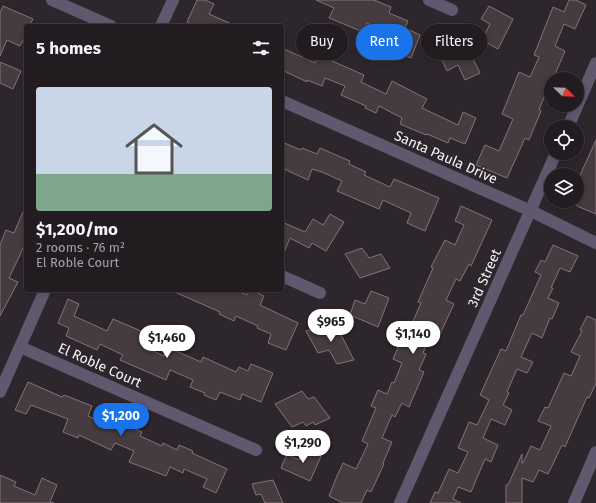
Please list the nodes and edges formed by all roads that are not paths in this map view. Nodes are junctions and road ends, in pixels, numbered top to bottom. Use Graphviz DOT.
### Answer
graph roads {
  1 [pos="52,0"];
  2 [pos="173,0"];
  3 [pos="429,0"];
  4 [pos="452,10"];
  5 [pos="106,24"];
  6 [pos="162,24"];
  7 [pos="596,63"];
  8 [pos="284,103"];
  9 [pos="571,120"];
  10 [pos="553,160"];
  11 [pos="531,211"];
  12 [pos="596,243"];
  13 [pos="284,277"];
  14 [pos="44,292"];
  15 [pos="320,293"];
  16 [pos="20,347"];
  17 [pos="0,392"];
  18 [pos="256,450"];
  19 [pos="596,452"];
  20 [pos="400,503"];
  21 [pos="574,503"];
  1 -- 5 [label="street"];
  2 -- 6 [label="street"];
  3 -- 4 [label="street"];
  7 -- 9 [label="street"];
  8 -- 11 [label="street, Santa Paula Drive"];
  10 -- 11 [label="street, 3rd Street"];
  11 -- 12 [label="street, Santa Paula Drive"];
  11 -- 20 [label="street, 3rd Street"];
  13 -- 15 [label="street"];
  14 -- 16 [label="street"];
  16 -- 17 [label="street"];
  16 -- 18 [label="street, El Roble Court"];
  19 -- 21 [label="street"];
}
